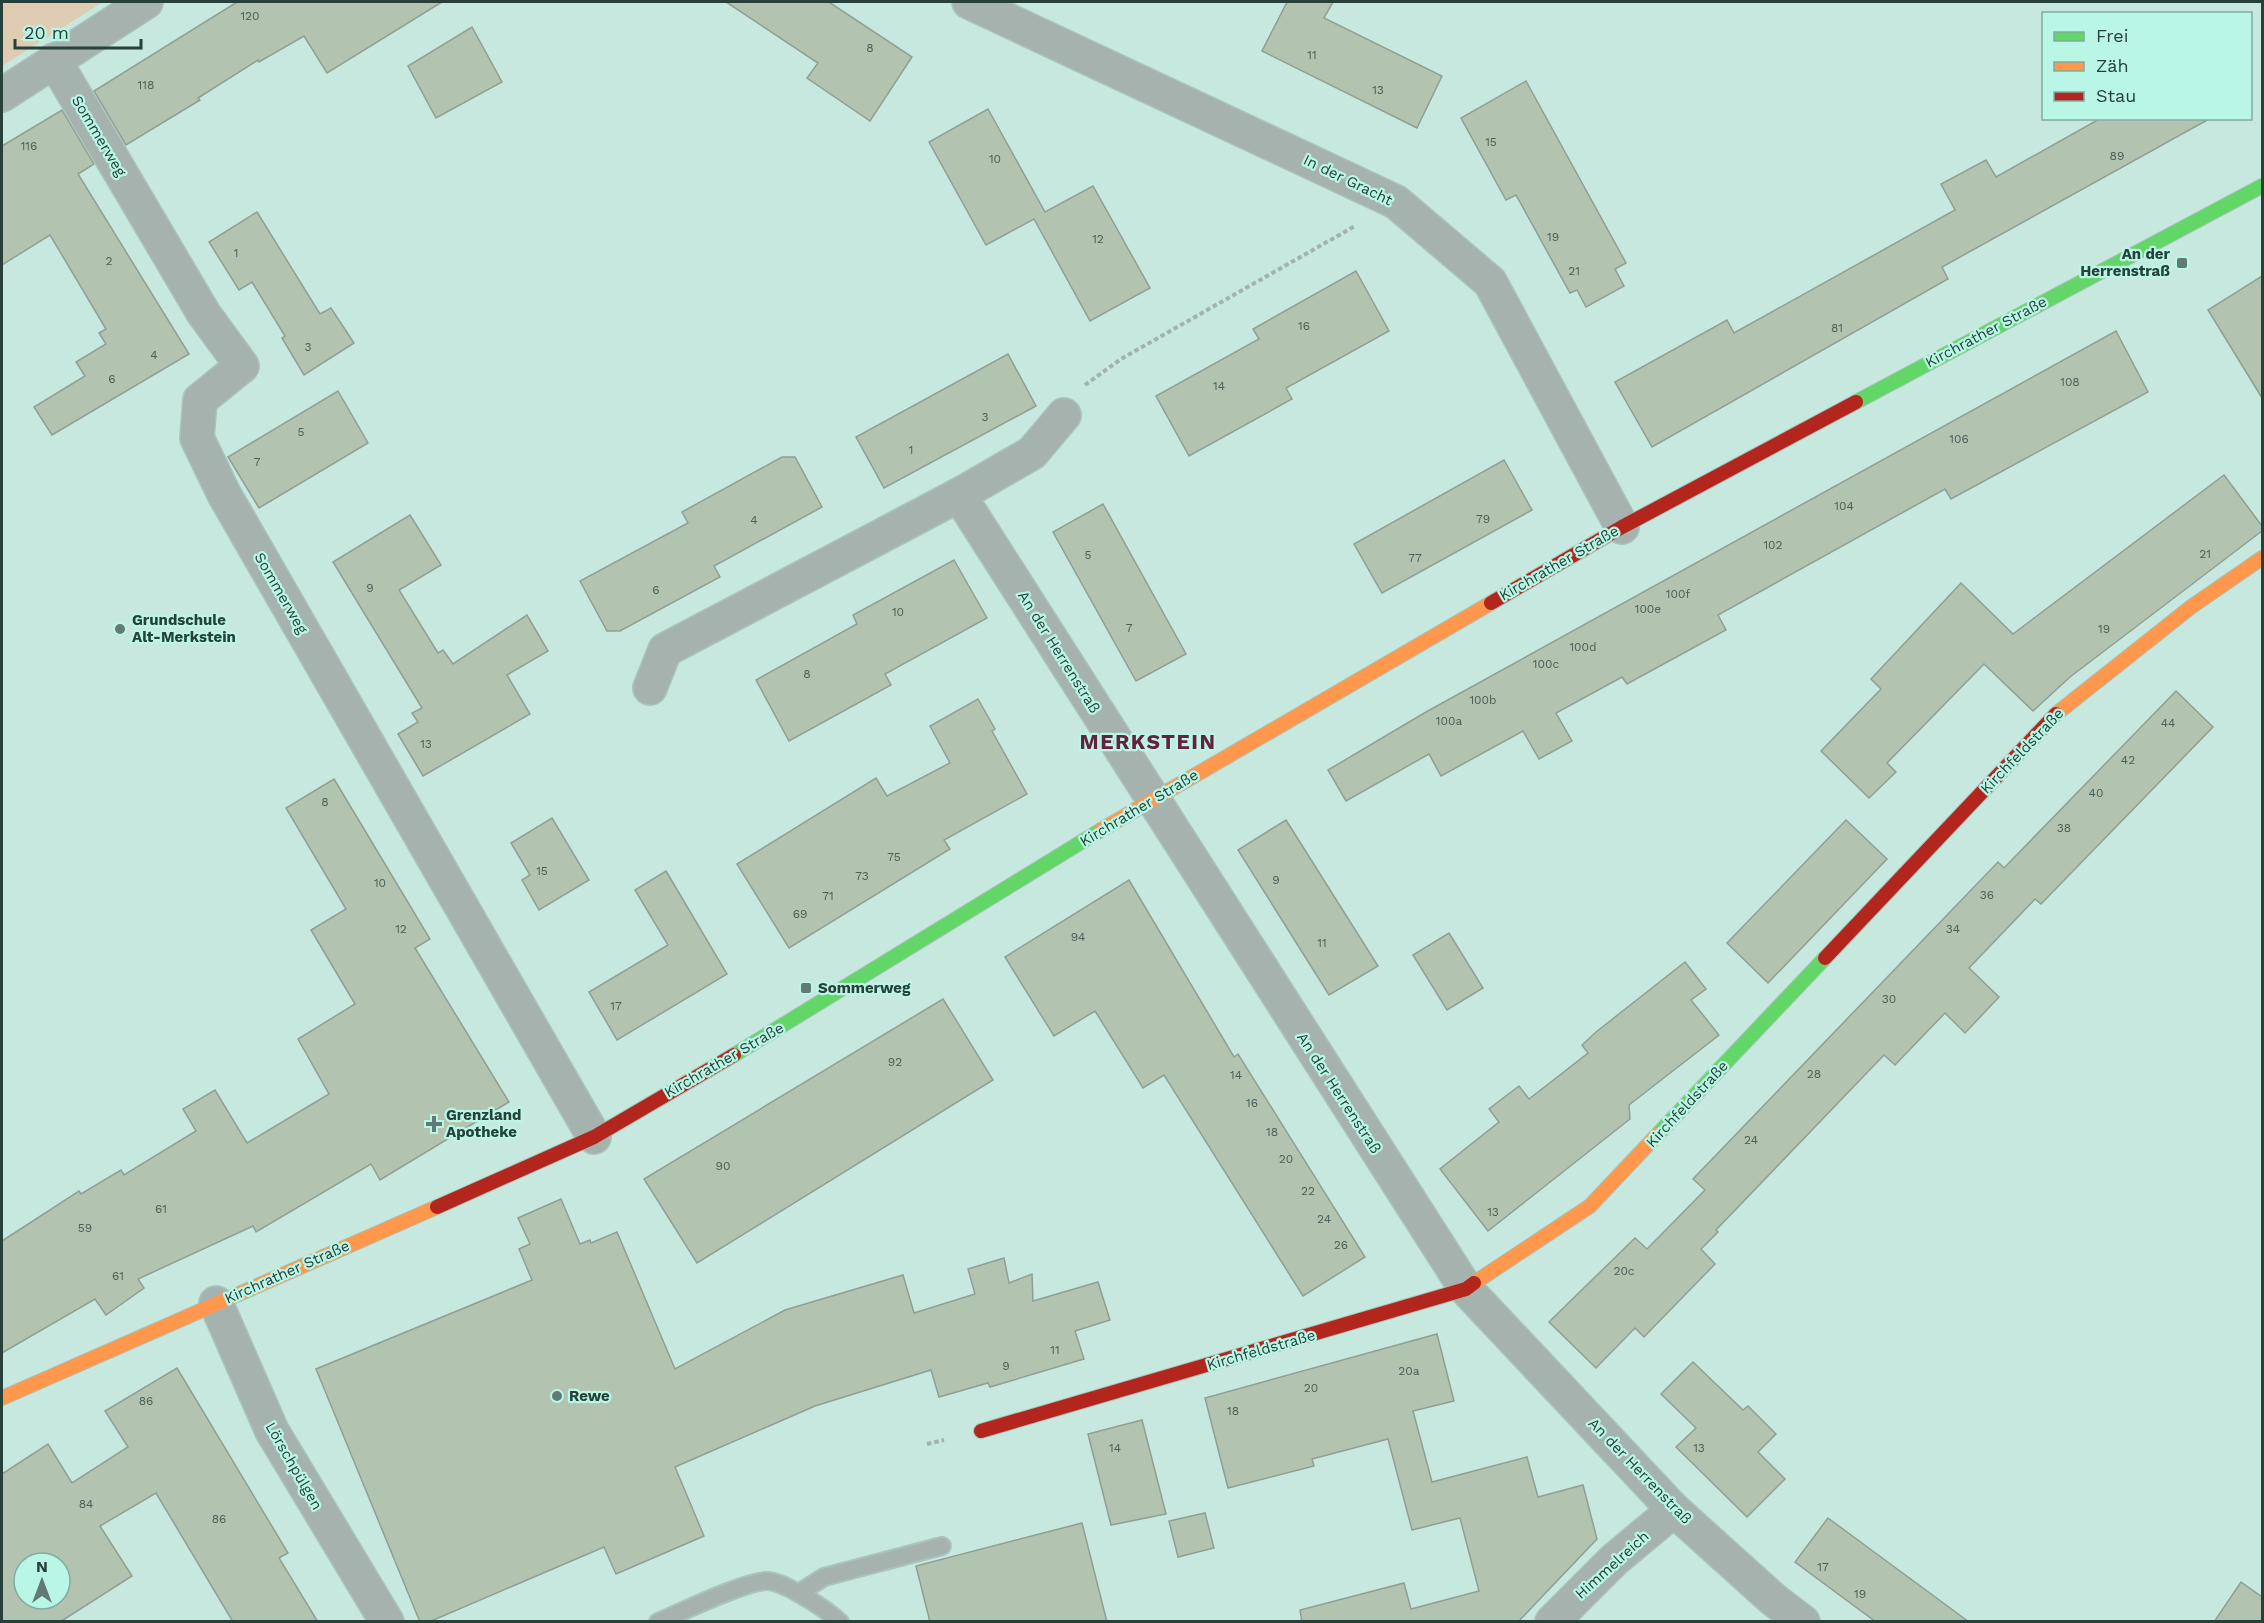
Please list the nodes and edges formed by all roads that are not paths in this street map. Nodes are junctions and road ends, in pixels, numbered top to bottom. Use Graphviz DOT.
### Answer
graph roads {
  1 [pos="147,2"];
  2 [pos="969,2"];
  3 [pos="54,60"];
  4 [pos="2,95"];
  5 [pos="2262,186"];
  6 [pos="1064,415"];
  7 [pos="959,495"];
  8 [pos="1622,527"];
  9 [pos="2262,558"];
  10 [pos="650,688"];
  11 [pos="1152,799"];
  12 [pos="594,1137"];
  13 [pos="1466,1289"];
  14 [pos="216,1303"];
  15 [pos="2,1398"];
  16 [pos="981,1431"];
  17 [pos="1674,1510"];
  18 [pos="942,1546"];
  19 [pos="799,1593"];
  20 [pos="387,1622"];
  21 [pos="658,1622"];
  22 [pos="840,1622"];
  23 [pos="1552,1622"];
  24 [pos="1803,1622"];
  1 -- 3 [label="street"];
  2 -- 8 [label="street, In der Gracht"];
  3 -- 4 [label="street"];
  3 -- 12 [label="street, Sommerweg"];
  5 -- 8 [label="main road, Kirchrather Straße"];
  6 -- 7 [label="street"];
  7 -- 10 [label="street"];
  7 -- 11 [label="street, An der Herrenstraß"];
  8 -- 11 [label="main road, Kirchrather Straße"];
  9 -- 13 [label="main road, Kirchfeldstraße"];
  11 -- 12 [label="main road, Kirchrather Straße"];
  11 -- 13 [label="street, An der Herrenstraß"];
  12 -- 14 [label="main road, Kirchrather Straße"];
  13 -- 16 [label="main road, Kirchfeldstraße"];
  13 -- 17 [label="street, An der Herrenstraß"];
  14 -- 15 [label="main road, Kirchrather Straße"];
  14 -- 20 [label="street, Lörschpülgen"];
  17 -- 23 [label="street, Himmelreich"];
  17 -- 24 [label="street, An der Herrenstraß"];
  18 -- 19 [label="lane"];
  19 -- 21 [label="lane"];
  19 -- 22 [label="lane"];
}
